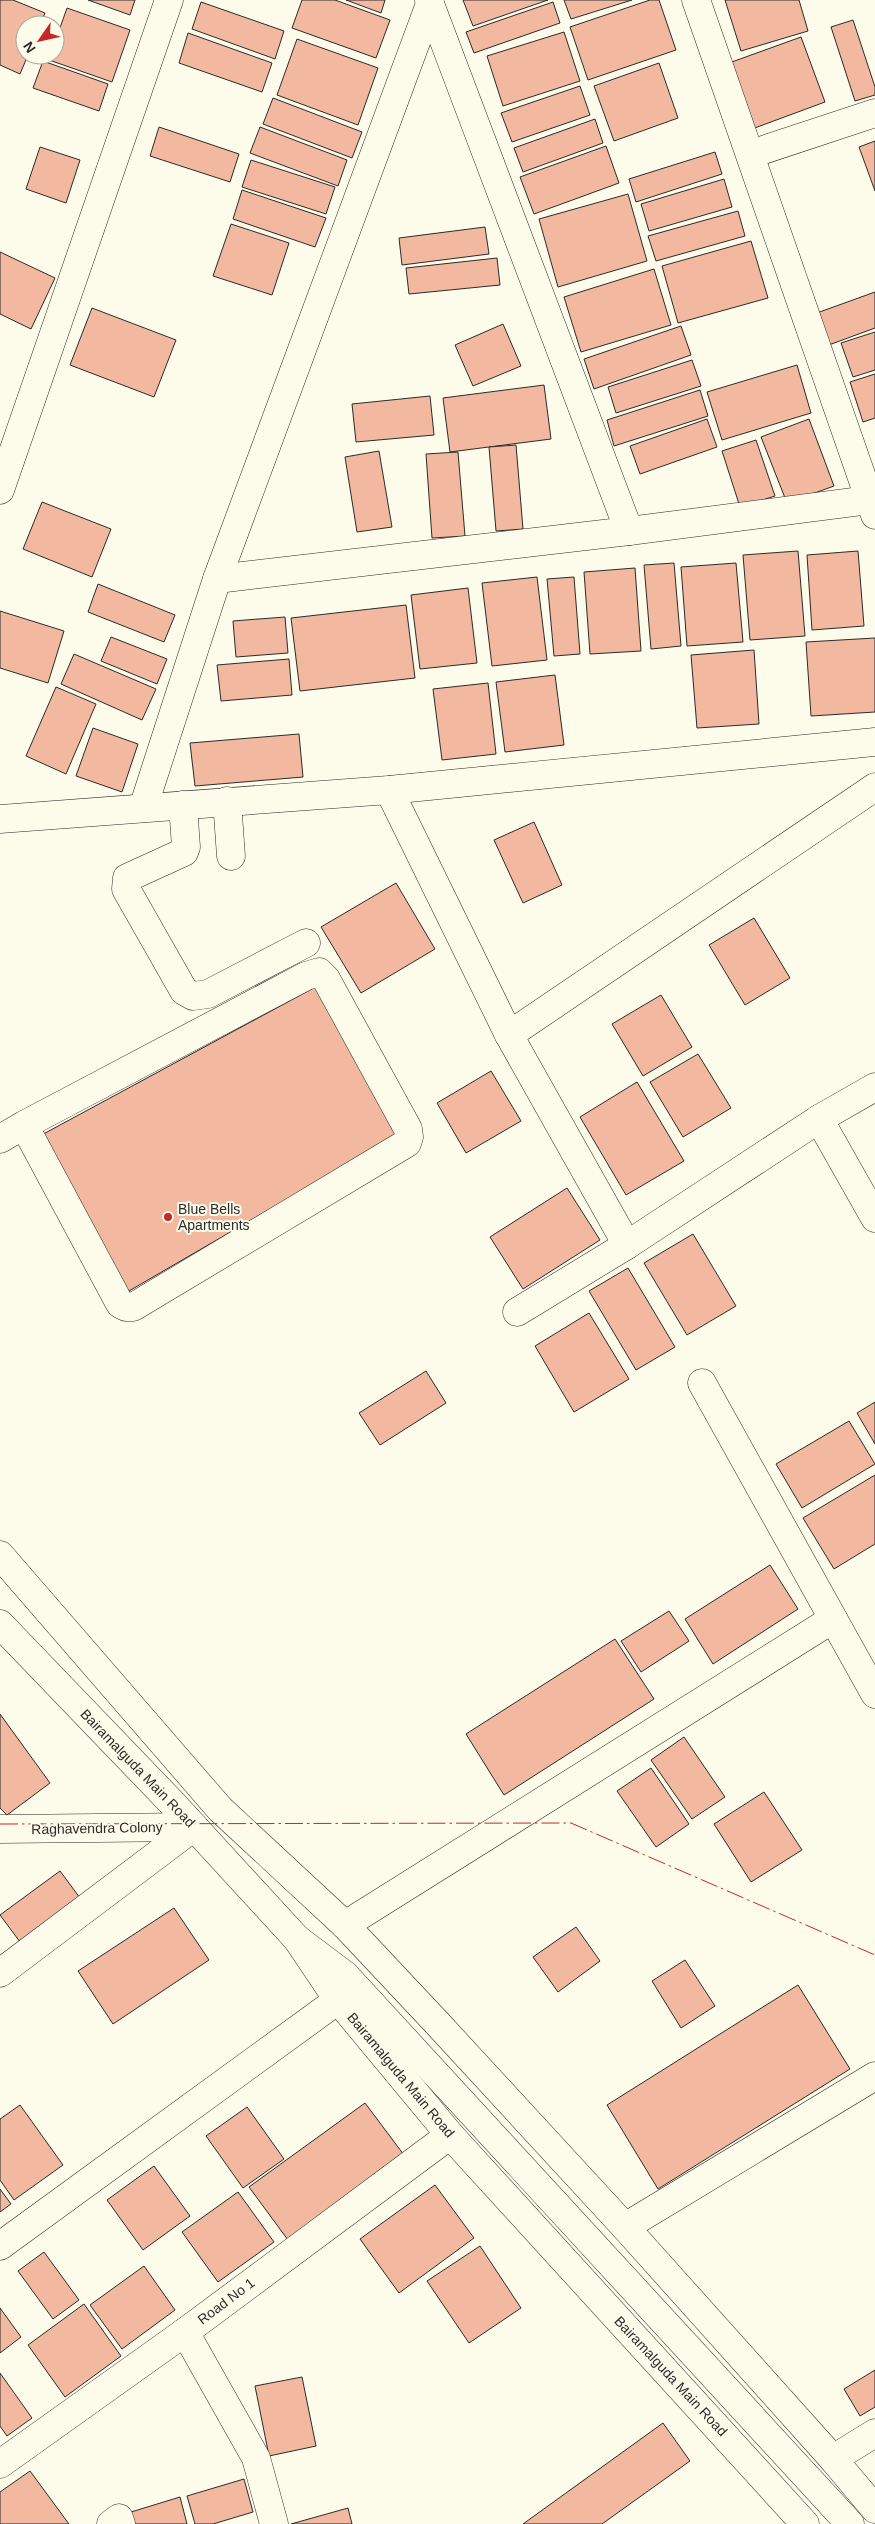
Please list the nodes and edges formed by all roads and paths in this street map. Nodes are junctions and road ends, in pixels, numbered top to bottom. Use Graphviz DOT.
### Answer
graph roads {
  1 [pos="169,0"];
  2 [pos="696,0"];
  3 [pos="430,2"];
  4 [pos="875,113"];
  5 [pos="750,154"];
  6 [pos="0,490"];
  7 [pos="872,508"];
  8 [pos="629,531"];
  9 [pos="217,580"];
  10 [pos="875,742"];
  11 [pos="875,787"];
  12 [pos="388,790"];
  13 [pos="226,801"];
  14 [pos="183,805"];
  15 [pos="143,808"];
  16 [pos="0,819"];
  17 [pos="231,856"];
  18 [pos="306,943"];
  19 [pos="509,1035"];
  20 [pos="875,1087"];
  21 [pos="819,1119"];
  22 [pos="24,1125"];
  23 [pos="0,1139"];
  24 [pos="875,1218"];
  25 [pos="627,1245"];
  26 [pos="518,1312"];
  27 [pos="702,1383"];
  28 [pos="0,1555"];
  29 [pos="833,1619"];
  30 [pos="0,1624"];
  31 [pos="872,1680"];
  32 [pos="194,1827"];
  33 [pos="0,1829"];
  34 [pos="344,1925"];
  35 [pos="297,1938"];
  36 [pos="0,1973"];
  37 [pos="338,2000"];
  38 [pos="875,2076"];
  39 [pos="450,2135"];
  40 [pos="625,2227"];
  41 [pos="0,2246"];
  42 [pos="185,2332"];
  43 [pos="875,2433"];
  44 [pos="833,2459"];
  45 [pos="0,2464"];
  46 [pos="875,2509"];
  47 [pos="111,2524"];
  48 [pos="121,2524"];
  49 [pos="274,2524"];
  50 [pos="805,2524"];
  51 [pos="850,2524"];
  1 -- 6 [label="main road"];
  2 -- 5 [label="main road"];
  3 -- 8 [label="main road"];
  3 -- 9 [label="main road"];
  4 -- 5 [label="main road"];
  5 -- 7 [label="main road"];
  7 -- 8 [label="main road"];
  8 -- 9 [label="main road"];
  9 -- 15 [label="main road"];
  10 -- 12 [label="main road"];
  11 -- 19 [label="main road"];
  12 -- 13 [label="main road"];
  12 -- 19 [label="main road"];
  13 -- 14 [label="main road"];
  13 -- 17 [label="main road"];
  14 -- 15 [label="main road"];
  14 -- 18 [label="main road"];
  15 -- 16 [label="main road"];
  19 -- 25 [label="main road"];
  20 -- 21 [label="main road"];
  21 -- 24 [label="main road"];
  21 -- 25 [label="main road"];
  22 -- 22 [label="main road"];
  22 -- 23 [label="main road"];
  25 -- 26 [label="main road"];
  27 -- 29 [label="main road"];
  28 -- 34 [label="main road"];
  29 -- 31 [label="main road"];
  29 -- 34 [label="main road"];
  30 -- 32 [label="main road, Bairamalguda Main Road"];
  32 -- 33 [label="main road, Raghavendra Colony"];
  32 -- 35 [label="main road, Bairamalguda Main Road"];
  32 -- 36 [label="main road"];
  34 -- 40 [label="main road"];
  35 -- 37 [label="main road, Bairamalguda Main Road"];
  35 -- 51 [label="main road"];
  37 -- 39 [label="main road, Bairamalguda Main Road"];
  37 -- 41 [label="main road"];
  38 -- 40 [label="main road"];
  39 -- 42 [label="main road, Road No 1"];
  39 -- 50 [label="main road, Bairamalguda Main Road"];
  40 -- 44 [label="main road"];
  42 -- 45 [label="main road, Road No 1"];
  42 -- 49 [label="main road"];
  43 -- 44 [label="main road"];
  44 -- 46 [label="main road"];
  47 -- 48 [label="main road"];
}
